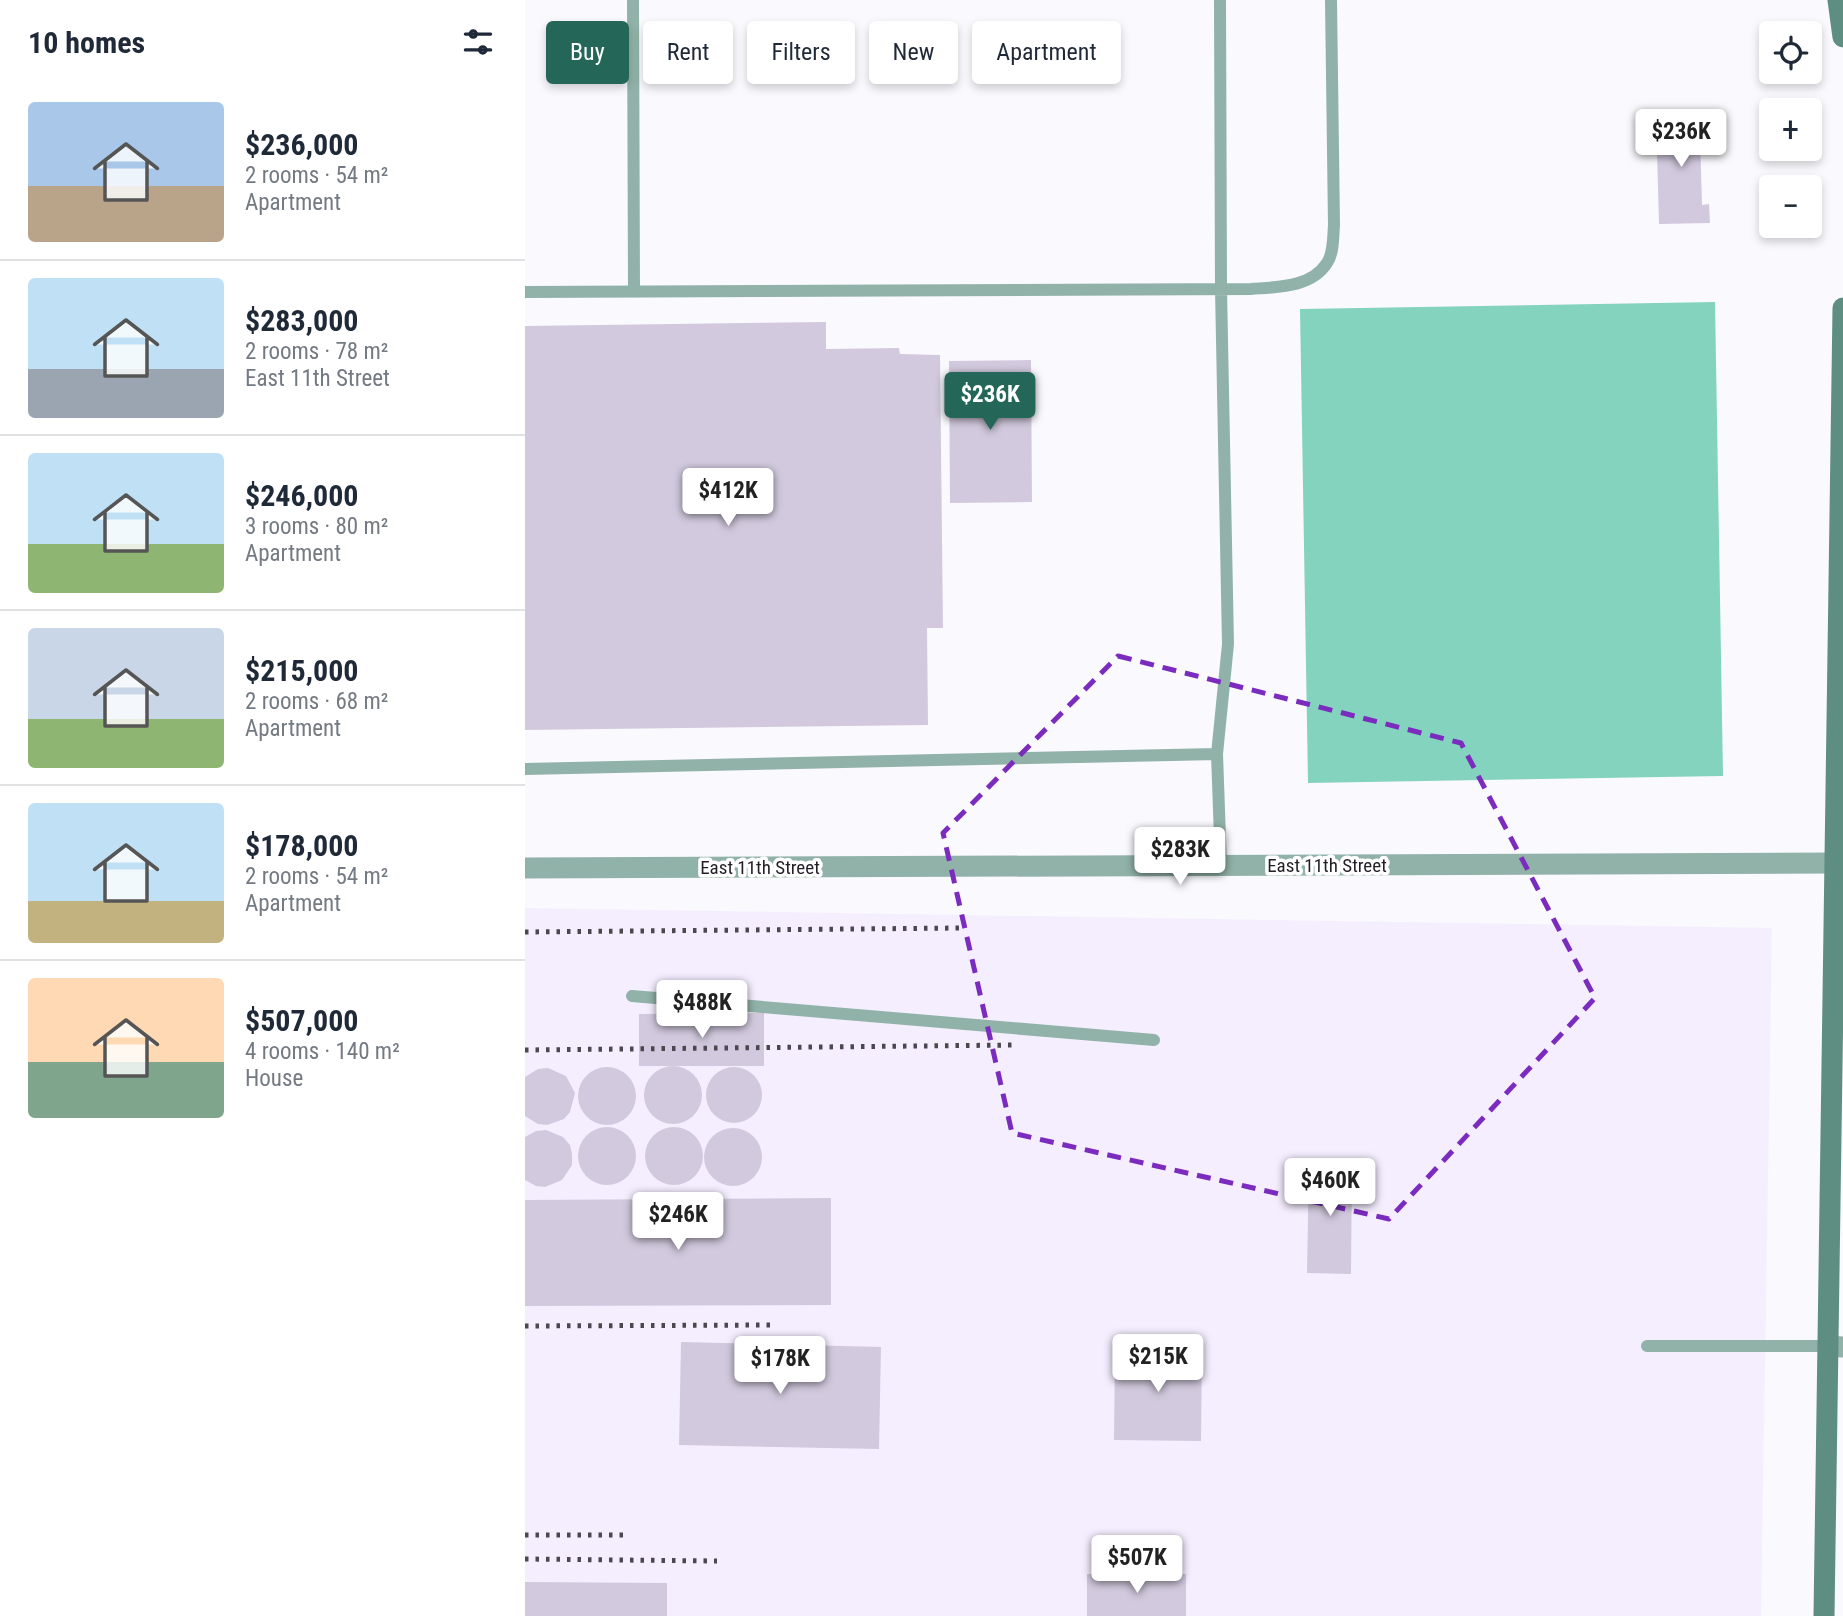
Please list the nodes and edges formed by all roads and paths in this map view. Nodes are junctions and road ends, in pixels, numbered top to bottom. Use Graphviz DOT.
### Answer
graph roads {
  1 [pos="633,0"];
  2 [pos="1220,0"];
  3 [pos="1331,0"];
  4 [pos="1838,0"];
  5 [pos="1843,37"];
  6 [pos="1221,289"];
  7 [pos="634,291"];
  8 [pos="525,292"];
  9 [pos="1843,308"];
  10 [pos="1217,754"];
  11 [pos="525,769"];
  12 [pos="1835,863"];
  13 [pos="1221,866"];
  14 [pos="525,867"];
  15 [pos="632,996"];
  16 [pos="1154,1040"];
  17 [pos="1647,1346"];
  18 [pos="1836,1346"];
  19 [pos="1824,1616"];
  1 -- 7 [label="lane"];
  2 -- 6 [label="lane"];
  3 -- 6 [label="lane"];
  4 -- 5 [label="main road"];
  6 -- 7 [label="lane"];
  6 -- 10 [label="lane"];
  7 -- 8 [label="lane"];
  9 -- 12 [label="main road"];
  10 -- 11 [label="lane"];
  10 -- 13 [label="lane"];
  12 -- 13 [label="street, East 11th Street"];
  12 -- 18 [label="main road"];
  13 -- 14 [label="street, East 11th Street"];
  15 -- 16 [label="lane"];
  17 -- 18 [label="lane"];
  18 -- 19 [label="main road"];
}
